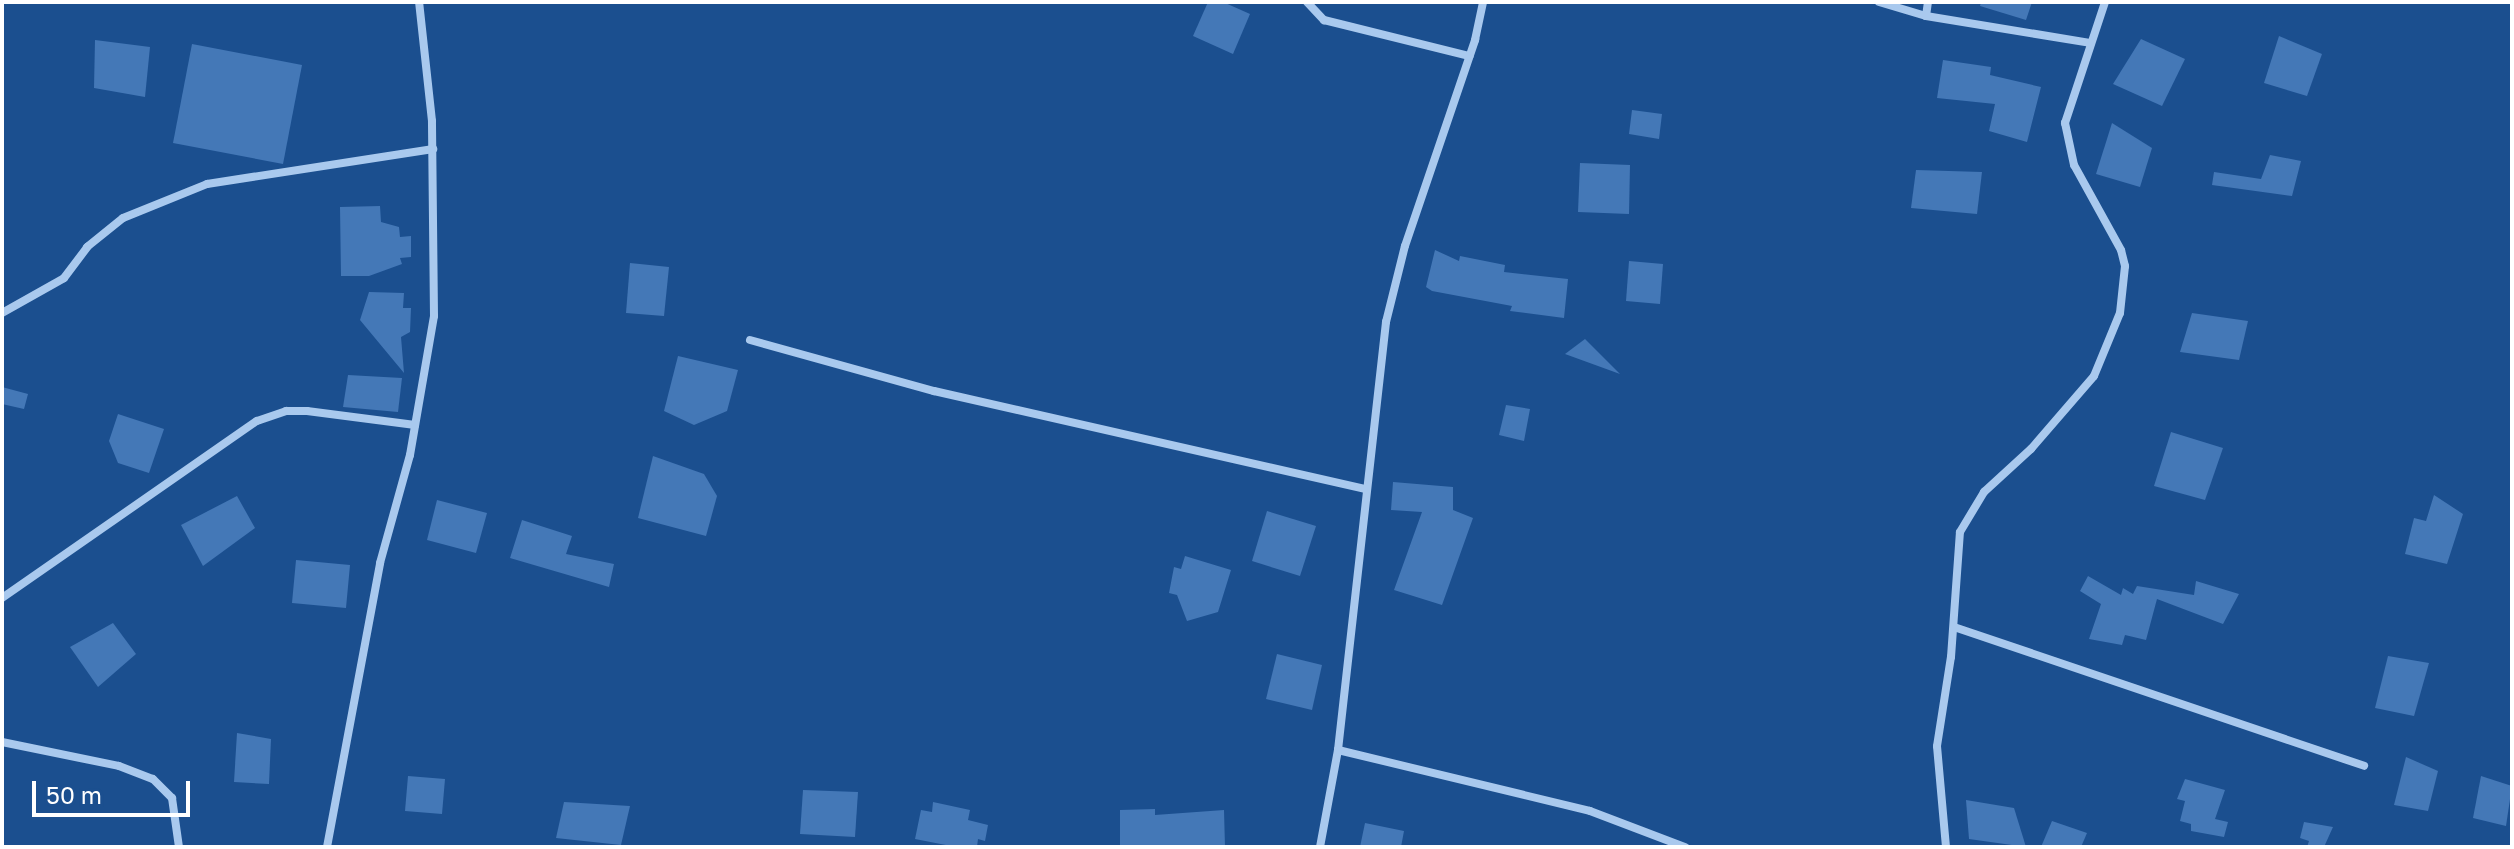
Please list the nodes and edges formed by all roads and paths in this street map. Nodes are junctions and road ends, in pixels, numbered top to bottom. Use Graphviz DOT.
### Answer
graph roads {
  1 [pos="419,2"];
  2 [pos="1307,2"];
  3 [pos="1483,2"];
  4 [pos="1879,2"];
  5 [pos="1928,2"];
  6 [pos="2105,2"];
  7 [pos="1926,16"];
  8 [pos="2090,43"];
  9 [pos="1470,56"];
  10 [pos="433,149"];
  11 [pos="2,313"];
  12 [pos="750,340"];
  13 [pos="415,425"];
  14 [pos="1367,489"];
  15 [pos="2,598"];
  16 [pos="1954,627"];
  17 [pos="2,742"];
  18 [pos="1338,750"];
  19 [pos="2364,766"];
  20 [pos="179,847"];
  21 [pos="327,847"];
  22 [pos="1320,847"];
  23 [pos="1685,847"];
  24 [pos="1946,847"];
  1 -- 10 [label="street"];
  2 -- 9 [label="street"];
  3 -- 9 [label="street"];
  4 -- 7 [label="street"];
  5 -- 7 [label="street"];
  6 -- 8 [label="street"];
  7 -- 8 [label="street"];
  8 -- 16 [label="street"];
  9 -- 14 [label="street"];
  10 -- 11 [label="street"];
  10 -- 13 [label="street"];
  12 -- 14 [label="street"];
  13 -- 15 [label="street"];
  13 -- 21 [label="street"];
  14 -- 18 [label="street"];
  16 -- 19 [label="street"];
  16 -- 24 [label="street"];
  17 -- 20 [label="street"];
  18 -- 22 [label="street"];
  18 -- 23 [label="street"];
}
